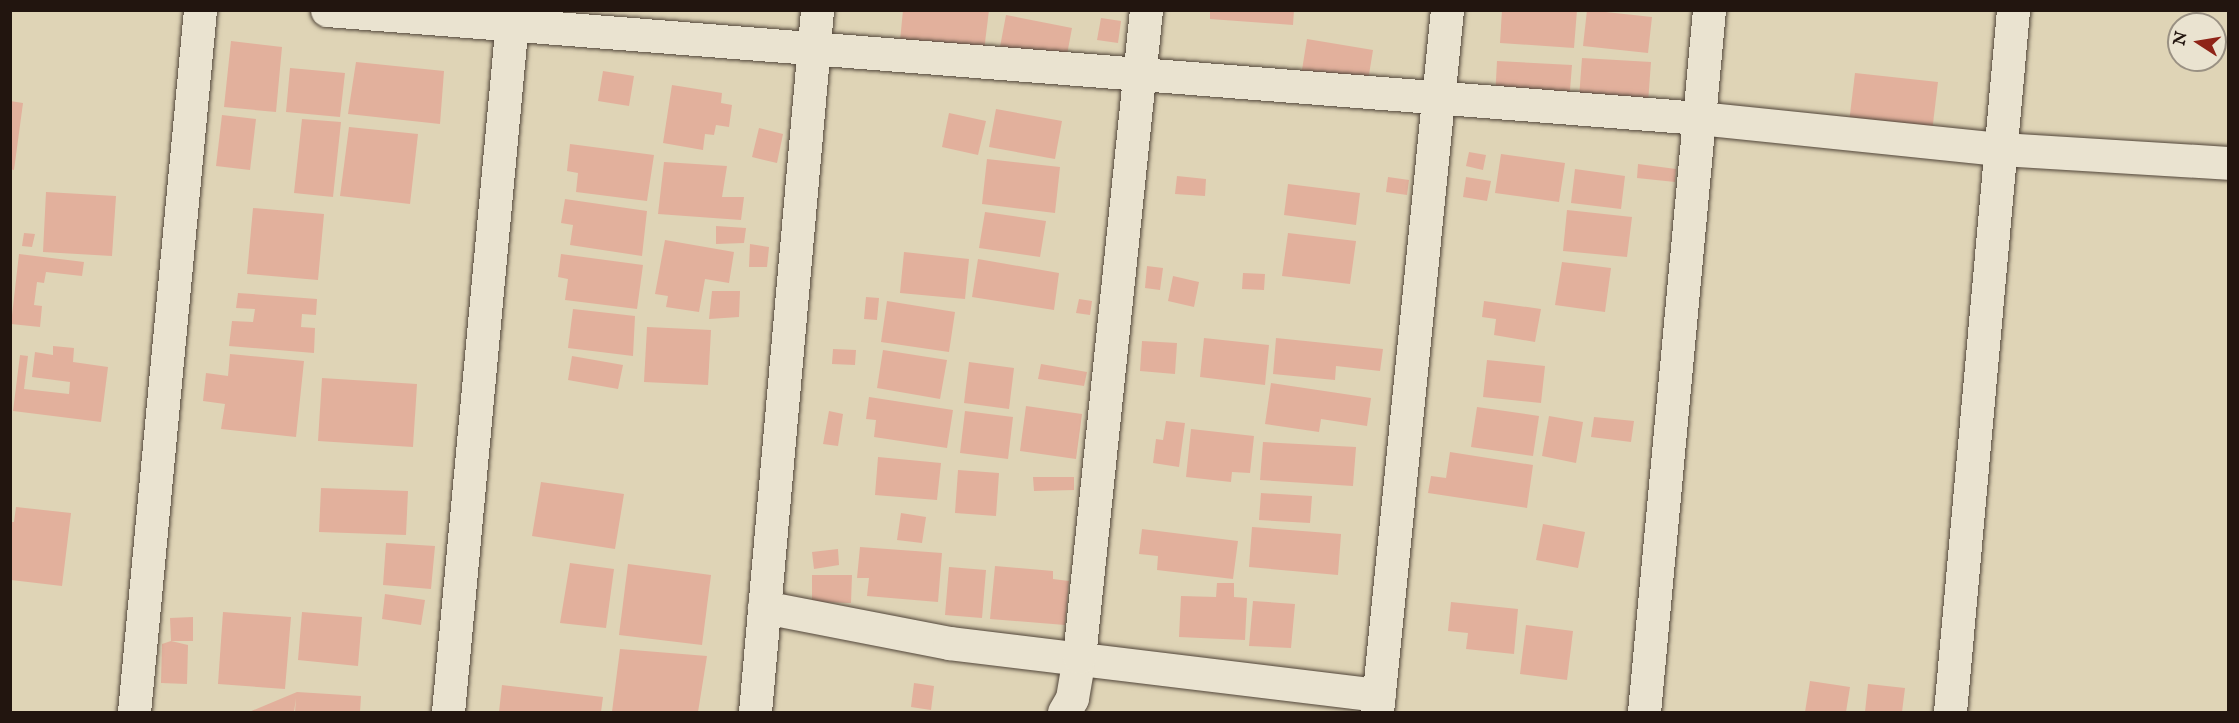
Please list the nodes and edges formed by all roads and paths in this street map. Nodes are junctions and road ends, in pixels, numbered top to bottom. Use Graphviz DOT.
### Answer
graph roads {
  1 [pos="200,10"];
  2 [pos="327,10"];
  3 [pos="816,10"];
  4 [pos="1146,10"];
  5 [pos="1448,10"];
  6 [pos="1709,10"];
  7 [pos="2013,10"];
  8 [pos="513,18"];
  9 [pos="813,48"];
  10 [pos="1142,74"];
  11 [pos="1438,98"];
  12 [pos="1699,118"];
  13 [pos="2001,149"];
  14 [pos="2229,163"];
  15 [pos="764,607"];
  16 [pos="1079,657"];
  17 [pos="1378,704"];
  18 [pos="134,712"];
  19 [pos="448,712"];
  20 [pos="755,712"];
  21 [pos="1064,712"];
  22 [pos="1644,712"];
  23 [pos="1950,712"];
  1 -- 18 [label="street"];
  2 -- 8 [label="street"];
  3 -- 9 [label="street"];
  4 -- 10 [label="street"];
  5 -- 11 [label="street"];
  6 -- 12 [label="street"];
  7 -- 13 [label="street"];
  8 -- 9 [label="street"];
  8 -- 19 [label="street"];
  9 -- 10 [label="street"];
  9 -- 15 [label="street"];
  10 -- 11 [label="street"];
  10 -- 16 [label="street"];
  11 -- 12 [label="street"];
  11 -- 17 [label="street"];
  12 -- 13 [label="street"];
  12 -- 22 [label="street"];
  13 -- 14 [label="street"];
  13 -- 23 [label="street"];
  15 -- 16 [label="street"];
  15 -- 20 [label="street"];
  16 -- 17 [label="street"];
  16 -- 21 [label="street"];
}
